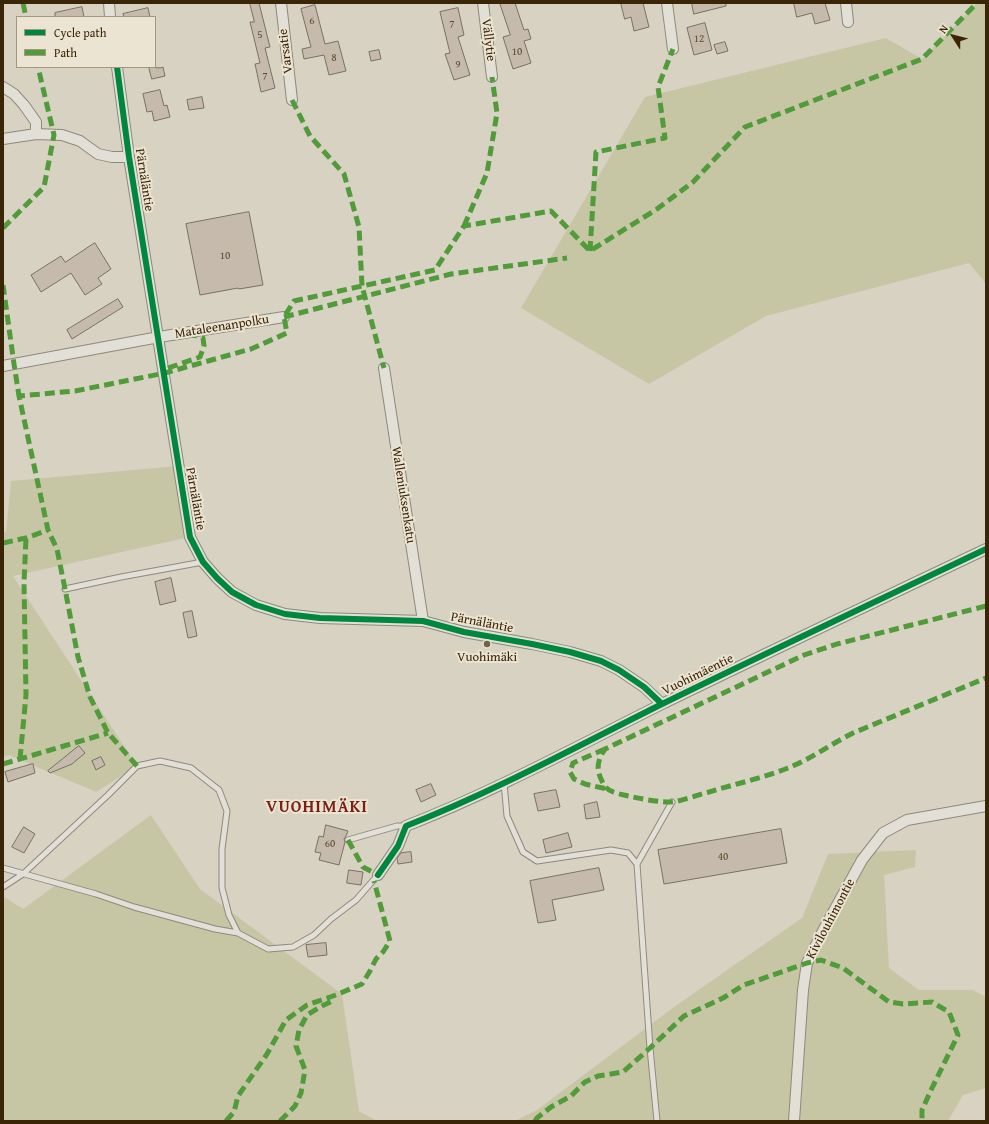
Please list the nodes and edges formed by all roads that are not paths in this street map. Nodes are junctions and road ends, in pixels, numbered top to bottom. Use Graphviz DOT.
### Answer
graph roads {
  1 [pos="109,3"];
  2 [pos="280,3"];
  3 [pos="483,3"];
  4 [pos="667,3"];
  5 [pos="846,3"];
  6 [pos="110,16"];
  7 [pos="848,22"];
  8 [pos="673,49"];
  9 [pos="116,68"];
  10 [pos="492,77"];
  11 [pos="3,87"];
  12 [pos="292,100"];
  13 [pos="36,134"];
  14 [pos="3,139"];
  15 [pos="129,157"];
  16 [pos="284,317"];
  17 [pos="159,337"];
  18 [pos="3,366"];
  19 [pos="384,368"];
  20 [pos="986,549"];
  21 [pos="203,562"];
  22 [pos="65,589"];
  23 [pos="423,622"];
  24 [pos="662,704"];
  25 [pos="504,782"];
  26 [pos="672,802"];
  27 [pos="986,806"];
  28 [pos="406,826"];
  29 [pos="348,840"];
  30 [pos="637,864"];
  31 [pos="3,868"];
  32 [pos="23,874"];
  33 [pos="378,875"];
  34 [pos="3,887"];
  35 [pos="238,933"];
  36 [pos="657,1121"];
  37 [pos="794,1121"];
  1 -- 6 [label="street"];
  2 -- 12 [label="street, Varsatie"];
  3 -- 10 [label="street, Vällytie"];
  4 -- 8 [label="street"];
  5 -- 7 [label="street"];
  9 -- 15 [label="street, Pärnäläntie"];
  11 -- 13 [label="street"];
  13 -- 14 [label="street"];
  13 -- 15 [label="street"];
  15 -- 17 [label="street, Pärnäläntie"];
  16 -- 17 [label="street, Mataleenanpolku"];
  17 -- 18 [label="street, Mataleenanpolku"];
  17 -- 21 [label="street, Pärnäläntie"];
  19 -- 23 [label="street, Walleniuksenkatu"];
  20 -- 24 [label="street, Vuohimäentie"];
  21 -- 22 [label="lane"];
  21 -- 23 [label="street, Pärnäläntie"];
  23 -- 24 [label="street, Pärnäläntie"];
  24 -- 25 [label="street, Vuohimäentie"];
  25 -- 28 [label="street, Vuohimäentie"];
  25 -- 30 [label="lane"];
  26 -- 30 [label="lane"];
  27 -- 37 [label="street, Kivilouhimontie"];
  28 -- 29 [label="lane"];
  28 -- 33 [label="street"];
  30 -- 36 [label="lane"];
  31 -- 32 [label="lane"];
  32 -- 34 [label="lane"];
  32 -- 35 [label="lane"];
  32 -- 35 [label="lane"];
  33 -- 35 [label="lane"];
}
